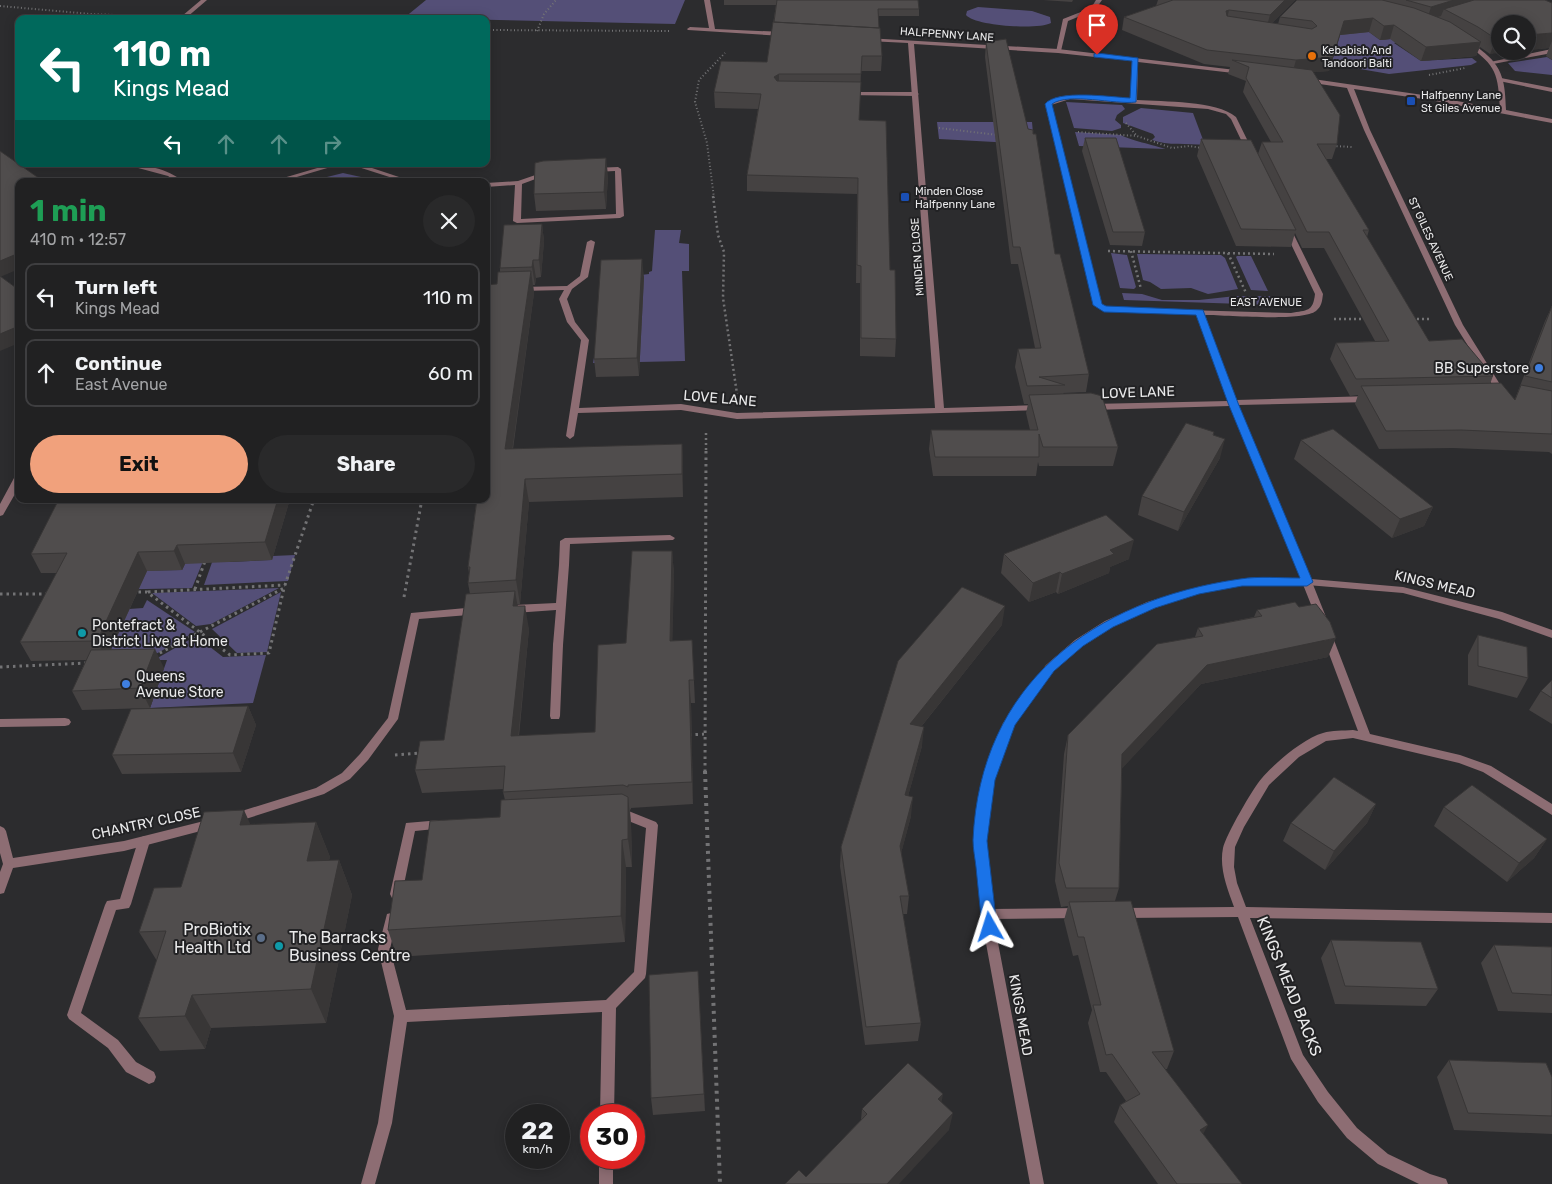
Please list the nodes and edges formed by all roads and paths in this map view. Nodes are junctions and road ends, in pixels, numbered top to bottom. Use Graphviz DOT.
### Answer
graph roads {
  1 [pos="204,0"];
  2 [pos="556,0"];
  3 [pos="707,0"];
  4 [pos="1100,0"];
  5 [pos="0,6"];
  6 [pos="122,15"];
  7 [pos="186,15"];
  8 [pos="490,30"];
  9 [pos="690,30"];
  10 [pos="712,30"];
  11 [pos="537,31"];
  12 [pos="754,32"];
  13 [pos="793,34"];
  14 [pos="862,38"];
  15 [pos="911,41"];
  16 [pos="1464,41"];
  17 [pos="1552,51"];
  18 [pos="1058,52"];
  19 [pos="1135,59"];
  20 [pos="1493,62"];
  21 [pos="1252,73"];
  22 [pos="1429,75"];
  23 [pos="1300,79"];
  24 [pos="1500,80"];
  25 [pos="1349,84"];
  26 [pos="1552,90"];
  27 [pos="838,94"];
  28 [pos="916,94"];
  29 [pos="1134,100"];
  30 [pos="1503,112"];
  31 [pos="1552,120"];
  32 [pos="919,127"];
  33 [pos="1055,132"];
  34 [pos="1002,135"];
  35 [pos="1331,146"];
  36 [pos="1374,147"];
  37 [pos="1250,151"];
  38 [pos="140,167"];
  39 [pos="327,167"];
  40 [pos="364,167"];
  41 [pos="582,171"];
  42 [pos="555,172"];
  43 [pos="174,178"];
  44 [pos="287,178"];
  45 [pos="398,178"];
  46 [pos="520,183"];
  47 [pos="490,185"];
  48 [pos="591,242"];
  49 [pos="1084,250"];
  50 [pos="1131,251"];
  51 [pos="1228,253"];
  52 [pos="1300,254"];
  53 [pos="569,288"];
  54 [pos="510,289"];
  55 [pos="1142,291"];
  56 [pos="1246,293"];
  57 [pos="1200,312"];
  58 [pos="1329,318"];
  59 [pos="1368,319"];
  60 [pos="1408,319"];
  61 [pos="1438,319"];
  62 [pos="1494,397"];
  63 [pos="1378,399"];
  64 [pos="1233,403"];
  65 [pos="1086,407"];
  66 [pos="1047,408"];
  67 [pos="574,411"];
  68 [pos="940,411"];
  69 [pos="706,412"];
  70 [pos="737,416"];
  71 [pos="570,436"];
  72 [pos="15,485"];
  73 [pos="313,503"];
  74 [pos="421,503"];
  75 [pos="0,513"];
  76 [pos="670,538"];
  77 [pos="207,556"];
  78 [pos="1307,582"];
  79 [pos="285,586"];
  80 [pos="195,590"];
  81 [pos="128,592"];
  82 [pos="147,592"];
  83 [pos="59,593"];
  84 [pos="0,594"];
  85 [pos="560,606"];
  86 [pos="415,616"];
  87 [pos="201,631"];
  88 [pos="1552,634"];
  89 [pos="150,658"];
  90 [pos="94,662"];
  91 [pos="0,667"];
  92 [pos="555,716"];
  93 [pos="65,722"];
  94 [pos="0,723"];
  95 [pos="704,734"];
  96 [pos="684,735"];
  97 [pos="1366,737"];
  98 [pos="422,753"];
  99 [pos="364,757"];
  100 [pos="1552,810"];
  101 [pos="607,816"];
  102 [pos="449,824"];
  103 [pos="0,832"];
  104 [pos="144,841"];
  105 [pos="9,864"];
  106 [pos="0,889"];
  107 [pos="1242,912"];
  108 [pos="988,914"];
  109 [pos="1552,918"];
  110 [pos="609,1006"];
  111 [pos="401,1016"];
  112 [pos="149,1076"];
  113 [pos="607,1104"];
  114 [pos="606,1169"];
  115 [pos="368,1184"];
  116 [pos="606,1184"];
  117 [pos="720,1184"];
  118 [pos="1037,1184"];
  119 [pos="1441,1184"];
  1 -- 7 [label="street"];
  2 -- 11 [label="path"];
  3 -- 10 [label="street"];
  4 -- 18 [label="street"];
  5 -- 6 [label="path"];
  8 -- 11 [label="path"];
  9 -- 10 [label="street"];
  9 -- 11 [label="path"];
  10 -- 12 [label="street"];
  12 -- 13 [label="street"];
  12 -- 70 [label="path"];
  14 -- 15 [label="street, HALFPENNY LANE"];
  15 -- 18 [label="street, HALFPENNY LANE"];
  15 -- 28 [label="street, MINDEN CLOSE"];
  16 -- 20 [label="street"];
  17 -- 20 [label="street"];
  18 -- 19 [label="street, HALFPENNY LANE"];
  19 -- 21 [label="street, HALFPENNY LANE"];
  19 -- 29 [label="street"];
  20 -- 22 [label="path"];
  20 -- 24 [label="street"];
  23 -- 25 [label="street"];
  24 -- 26 [label="street"];
  24 -- 30 [label="street"];
  25 -- 30 [label="street"];
  25 -- 36 [label="street, ST GILES AVENUE"];
  27 -- 28 [label="street"];
  28 -- 32 [label="street, MINDEN CLOSE"];
  29 -- 33 [label="street"];
  29 -- 37 [label="street"];
  30 -- 31 [label="street"];
  32 -- 34 [label="path"];
  32 -- 68 [label="street, MINDEN CLOSE"];
  33 -- 37 [label="path"];
  33 -- 49 [label="street"];
  35 -- 36 [label="path"];
  36 -- 62 [label="street, ST GILES AVENUE"];
  37 -- 52 [label="street"];
  38 -- 43 [label="street"];
  39 -- 44 [label="street"];
  40 -- 45 [label="street"];
  41 -- 46 [label="street"];
  42 -- 46 [label="street"];
  46 -- 47 [label="street"];
  48 -- 53 [label="street"];
  49 -- 50 [label="path"];
  49 -- 57 [label="street, EAST AVENUE"];
  50 -- 51 [label="path"];
  50 -- 55 [label="path"];
  51 -- 52 [label="path"];
  51 -- 56 [label="path"];
  52 -- 57 [label="street, EAST AVENUE"];
  53 -- 54 [label="street"];
  53 -- 67 [label="street"];
  57 -- 64 [label="street"];
  58 -- 59 [label="path"];
  60 -- 61 [label="path"];
  63 -- 64 [label="street, LOVE LANE"];
  64 -- 65 [label="street, LOVE LANE"];
  64 -- 78 [label="street"];
  66 -- 68 [label="street, LOVE LANE"];
  67 -- 69 [label="street, LOVE LANE"];
  67 -- 71 [label="street"];
  68 -- 70 [label="street, LOVE LANE"];
  69 -- 70 [label="street, LOVE LANE"];
  69 -- 95 [label="path"];
  72 -- 75 [label="street"];
  73 -- 79 [label="path"];
  74 -- 86 [label="path"];
  76 -- 85 [label="street"];
  77 -- 80 [label="path"];
  78 -- 88 [label="street, KINGS MEAD"];
  78 -- 97 [label="street"];
  78 -- 108 [label="street, KINGS MEAD"];
  79 -- 80 [label="path"];
  79 -- 87 [label="path"];
  79 -- 87 [label="path"];
  80 -- 82 [label="path"];
  81 -- 82 [label="path"];
  82 -- 87 [label="path"];
  83 -- 84 [label="path"];
  85 -- 86 [label="street"];
  85 -- 92 [label="street"];
  86 -- 99 [label="street, CHANTRY CLOSE"];
  87 -- 89 [label="path"];
  90 -- 91 [label="path"];
  93 -- 94 [label="street"];
  95 -- 96 [label="path"];
  95 -- 117 [label="path"];
  97 -- 100 [label="street, KINGS MEAD BACKS"];
  97 -- 107 [label="street, KINGS MEAD BACKS"];
  98 -- 99 [label="path"];
  99 -- 104 [label="street, CHANTRY CLOSE"];
  101 -- 110 [label="street"];
  102 -- 111 [label="street"];
  103 -- 105 [label="street"];
  104 -- 105 [label="street, CHANTRY CLOSE"];
  104 -- 112 [label="street"];
  105 -- 106 [label="street"];
  107 -- 108 [label="street, KINGS MEAD BACKS"];
  107 -- 109 [label="street, KINGS MEAD BACKS"];
  107 -- 119 [label="street, KINGS MEAD BACKS"];
  108 -- 118 [label="street, KINGS MEAD"];
  110 -- 111 [label="street"];
  110 -- 113 [label="street"];
  111 -- 115 [label="street"];
  114 -- 116 [label="street"];
}
